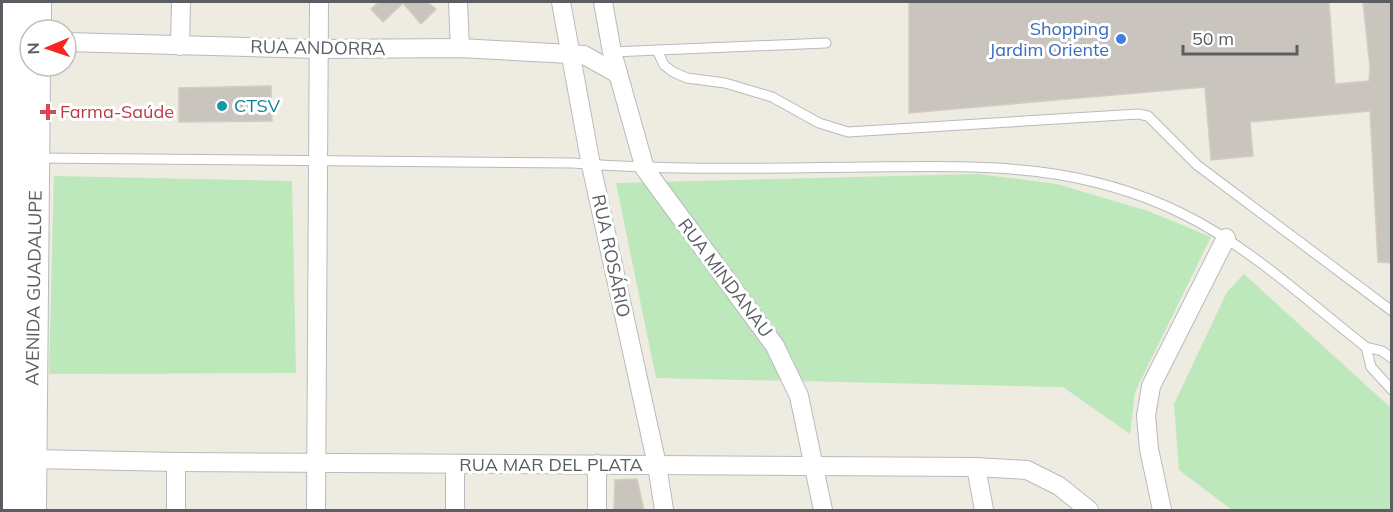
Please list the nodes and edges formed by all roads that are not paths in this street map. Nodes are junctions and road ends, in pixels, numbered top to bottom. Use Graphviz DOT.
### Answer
graph roads {
  1 [pos="15,2"];
  2 [pos="38,2"];
  3 [pos="181,2"];
  4 [pos="320,2"];
  5 [pos="458,2"];
  6 [pos="561,2"];
  7 [pos="603,2"];
  8 [pos="30,18"];
  9 [pos="18,20"];
  10 [pos="78,42"];
  11 [pos="826,43"];
  12 [pos="180,46"];
  13 [pos="460,48"];
  14 [pos="319,49"];
  15 [pos="657,50"];
  16 [pos="612,52"];
  17 [pos="570,54"];
  18 [pos="618,74"];
  19 [pos="20,78"];
  20 [pos="34,78"];
  21 [pos="17,158"];
  22 [pos="318,160"];
  23 [pos="591,165"];
  24 [pos="645,169"];
  25 [pos="1226,238"];
  26 [pos="1392,311"];
  27 [pos="1366,347"];
  28 [pos="1392,358"];
  29 [pos="1392,390"];
  30 [pos="15,459"];
  31 [pos="176,462"];
  32 [pos="316,463"];
  33 [pos="455,464"];
  34 [pos="597,464"];
  35 [pos="815,464"];
  36 [pos="657,465"];
  37 [pos="976,467"];
  38 [pos="11,510"];
  39 [pos="33,510"];
  40 [pos="176,510"];
  41 [pos="316,510"];
  42 [pos="455,510"];
  43 [pos="597,510"];
  44 [pos="664,510"];
  45 [pos="823,510"];
  46 [pos="984,510"];
  47 [pos="1089,510"];
  48 [pos="1162,510"];
  1 -- 9 [label="street, AVENIDA GUADALUPE"];
  2 -- 8 [label="street, AVENIDA GUADALUPE"];
  3 -- 12 [label="street"];
  4 -- 14 [label="street"];
  5 -- 13 [label="street"];
  6 -- 17 [label="street, RUA ROSÁRIO"];
  7 -- 16 [label="street, RUA MINDANAU"];
  10 -- 12 [label="street, RUA ANDORRA"];
  11 -- 15 [label="lane"];
  12 -- 14 [label="street, RUA ANDORRA"];
  13 -- 14 [label="street, RUA ANDORRA"];
  13 -- 17 [label="street, RUA ANDORRA"];
  14 -- 22 [label="street"];
  15 -- 16 [label="lane"];
  15 -- 26 [label="lane"];
  16 -- 18 [label="street, RUA MINDANAU"];
  17 -- 18 [label="street, RUA ANDORRA"];
  17 -- 23 [label="street, RUA ROSÁRIO"];
  18 -- 24 [label="street, RUA MINDANAU"];
  19 -- 21 [label="street, AVENIDA GUADALUPE"];
  20 -- 21 [label="street, AVENIDA GUADALUPE"];
  21 -- 22 [label="lane"];
  21 -- 30 [label="street, AVENIDA GUADALUPE"];
  22 -- 23 [label="lane"];
  22 -- 32 [label="street"];
  23 -- 24 [label="lane"];
  23 -- 36 [label="street, RUA ROSÁRIO"];
  24 -- 25 [label="lane"];
  24 -- 35 [label="street, RUA MINDANAU"];
  25 -- 27 [label="lane"];
  25 -- 48 [label="street"];
  27 -- 28 [label="lane"];
  27 -- 29 [label="lane"];
  30 -- 31 [label="street, RUA MAR DEL PLATA"];
  30 -- 38 [label="street, AVENIDA GUADALUPE"];
  30 -- 39 [label="street, AVENIDA GUADALUPE"];
  31 -- 32 [label="street, RUA MAR DEL PLATA"];
  31 -- 40 [label="street"];
  32 -- 33 [label="street, RUA MAR DEL PLATA"];
  32 -- 41 [label="street"];
  33 -- 34 [label="street, RUA MAR DEL PLATA"];
  33 -- 42 [label="street"];
  34 -- 36 [label="street, RUA MAR DEL PLATA"];
  34 -- 43 [label="street"];
  35 -- 36 [label="street, RUA MAR DEL PLATA"];
  35 -- 37 [label="street, RUA MAR DEL PLATA"];
  35 -- 45 [label="street, RUA MINDANAU"];
  36 -- 44 [label="street, RUA ROSÁRIO"];
  37 -- 46 [label="street"];
  37 -- 47 [label="street, RUA MAR DEL PLATA"];
}
